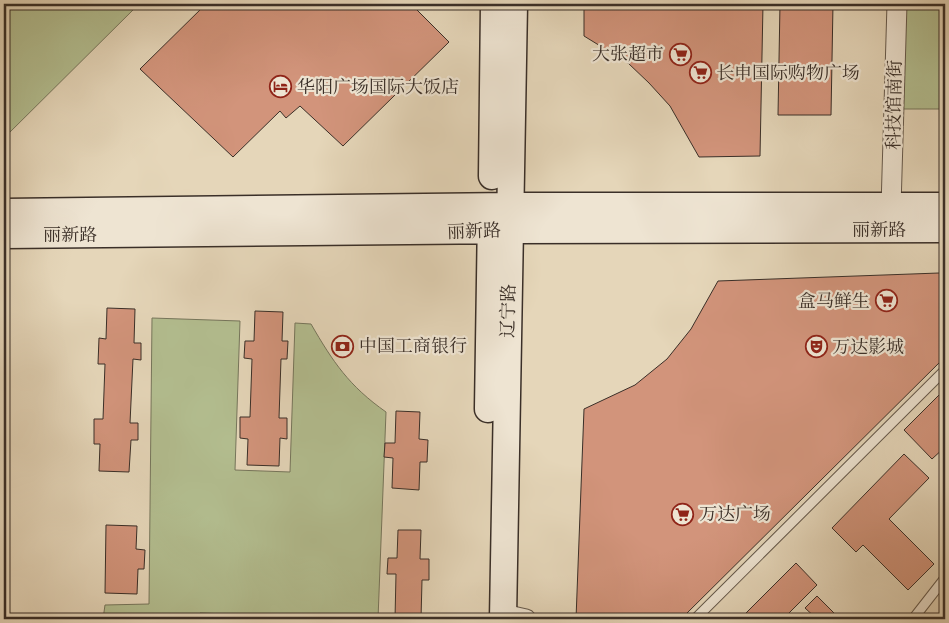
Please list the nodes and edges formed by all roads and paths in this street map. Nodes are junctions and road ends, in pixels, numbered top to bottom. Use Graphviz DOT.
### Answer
graph roads {
  1 [pos="494,4"];
  2 [pos="514,4"];
  3 [pos="897,4"];
  4 [pos="892,206"];
  5 [pos="945,206"];
  6 [pos="4,212"];
  7 [pos="500,219"];
  8 [pos="945,229"];
  9 [pos="4,235"];
  10 [pos="945,370"];
  11 [pos="945,578"];
  12 [pos="504,618"];
  13 [pos="695,619"];
  14 [pos="914,619"];
  1 -- 7 [label="main road, 辽宁路"];
  2 -- 7 [label="main road, 辽宁路"];
  3 -- 4 [label="street, 科技馆南街"];
  4 -- 5 [label="main road, 丽新路"];
  4 -- 7 [label="main road, 丽新路"];
  6 -- 7 [label="main road, 丽新路"];
  7 -- 8 [label="main road, 丽新路"];
  7 -- 9 [label="main road, 丽新路"];
  7 -- 12 [label="main road, 辽宁路"];
  10 -- 13 [label="lane"];
  11 -- 14 [label="lane"];
}
